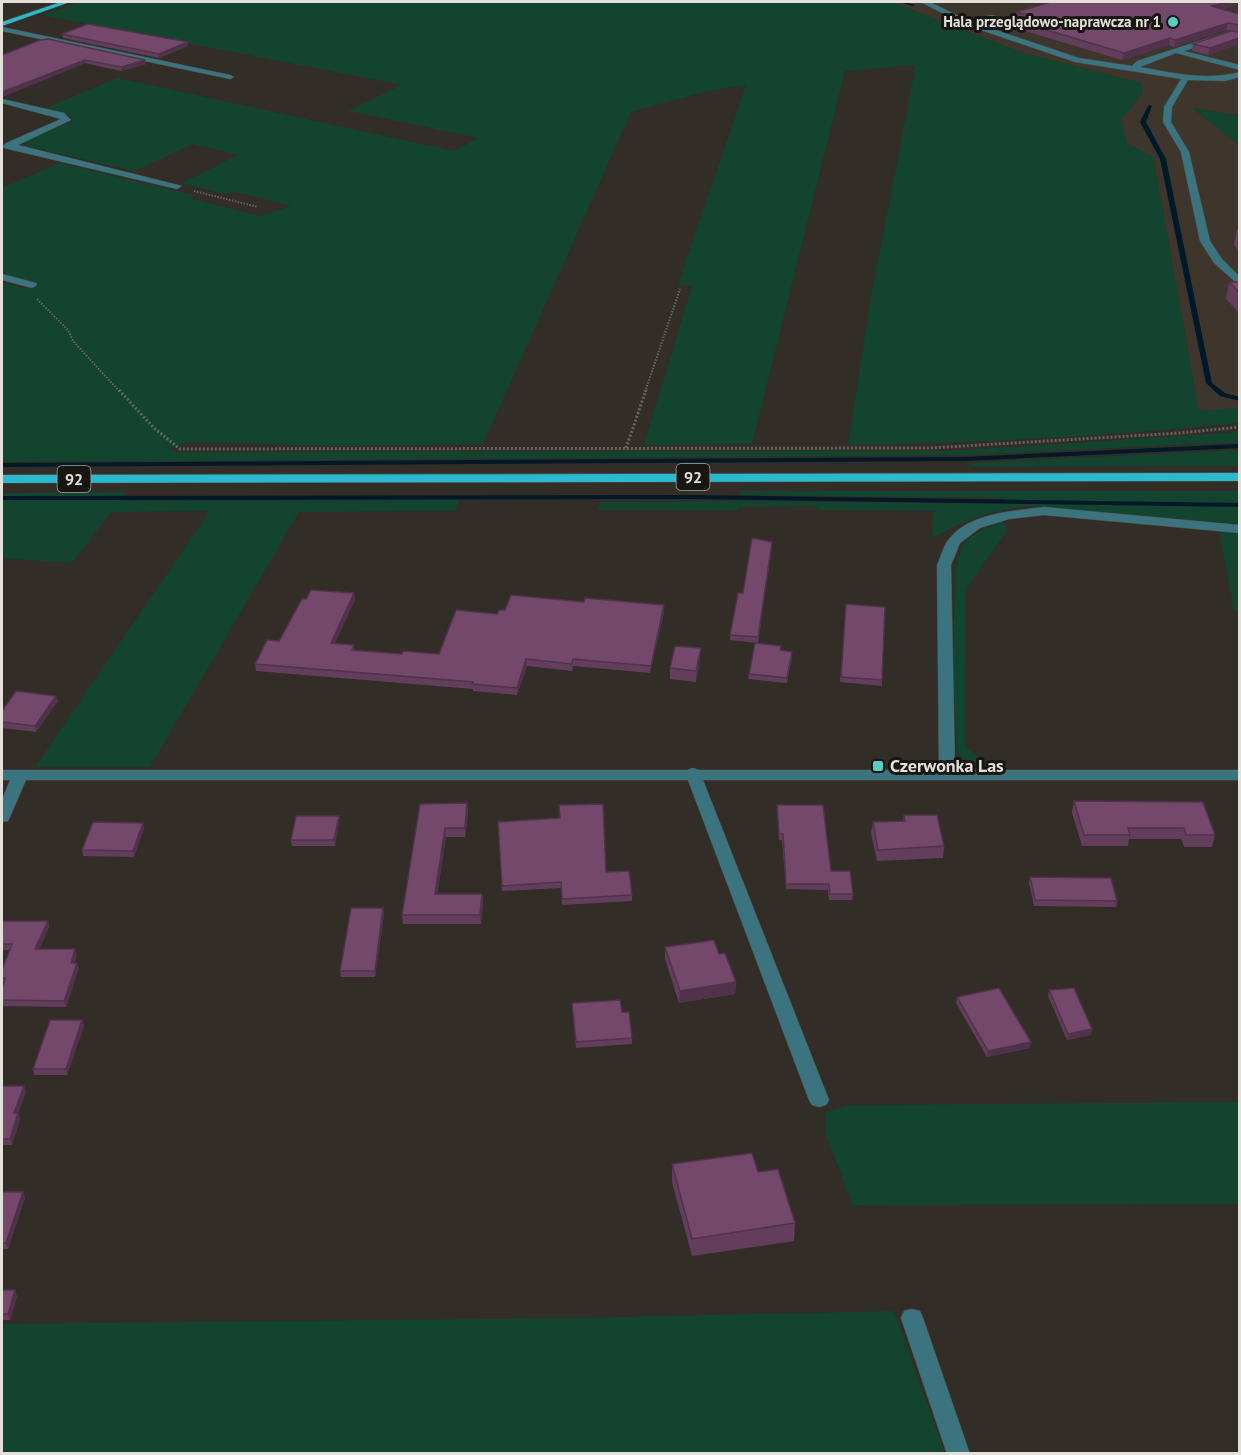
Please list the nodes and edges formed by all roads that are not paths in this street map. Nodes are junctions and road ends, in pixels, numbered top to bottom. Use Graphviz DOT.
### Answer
graph roads {
  1 [pos="66,2"];
  2 [pos="925,2"];
  3 [pos="1017,14"];
  4 [pos="1000,18"];
  5 [pos="966,22"];
  6 [pos="2,24"];
  7 [pos="1030,27"];
  8 [pos="2,29"];
  9 [pos="1239,35"];
  10 [pos="1194,37"];
  11 [pos="1208,41"];
  12 [pos="1176,51"];
  13 [pos="1135,68"];
  14 [pos="1239,68"];
  15 [pos="1239,74"];
  16 [pos="230,77"];
  17 [pos="1186,79"];
  18 [pos="1227,87"];
  19 [pos="2,101"];
  20 [pos="5,147"];
  21 [pos="177,186"];
  22 [pos="2,277"];
  23 [pos="1239,283"];
  24 [pos="32,285"];
  25 [pos="1239,477"];
  26 [pos="2,479"];
  27 [pos="1239,529"];
  28 [pos="693,773"];
  29 [pos="947,774"];
  30 [pos="2,775"];
  31 [pos="20,775"];
  32 [pos="1239,775"];
  33 [pos="2,817"];
  34 [pos="819,1100"];
  35 [pos="912,1318"];
  36 [pos="959,1454"];
  1 -- 6 [label="main road"];
  2 -- 5 [label="street"];
  3 -- 4 [label="street"];
  4 -- 5 [label="street"];
  4 -- 7 [label="street"];
  5 -- 13 [label="street"];
  8 -- 16 [label="street"];
  9 -- 11 [label="street"];
  10 -- 11 [label="street"];
  11 -- 12 [label="street"];
  12 -- 13 [label="street"];
  12 -- 14 [label="street"];
  13 -- 17 [label="street"];
  15 -- 17 [label="street"];
  17 -- 18 [label="street"];
  17 -- 23 [label="street"];
  19 -- 20 [label="street"];
  20 -- 21 [label="street"];
  22 -- 24 [label="street"];
  25 -- 26 [label="main road, 92"];
  27 -- 29 [label="street"];
  28 -- 29 [label="street"];
  28 -- 31 [label="street"];
  28 -- 34 [label="street"];
  29 -- 32 [label="street"];
  30 -- 31 [label="street"];
  31 -- 33 [label="street"];
  35 -- 36 [label="street"];
}
